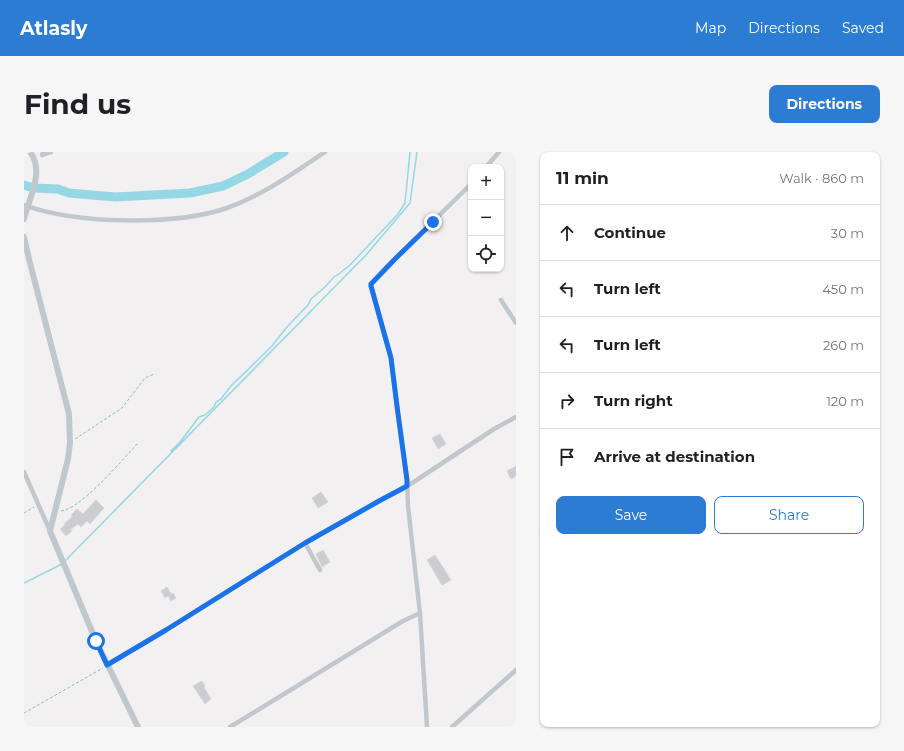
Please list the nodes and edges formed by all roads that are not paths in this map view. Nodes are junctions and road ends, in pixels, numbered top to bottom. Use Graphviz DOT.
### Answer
graph roads {
  1 [pos="30,152"];
  2 [pos="42,152"];
  3 [pos="51,152"];
  4 [pos="325,152"];
  5 [pos="499,152"];
  6 [pos="489,164"];
  7 [pos="468,187"];
  8 [pos="27,204"];
  9 [pos="24,219"];
  10 [pos="24,237"];
  11 [pos="501,300"];
  12 [pos="516,324"];
  13 [pos="516,417"];
  14 [pos="24,472"];
  15 [pos="407,486"];
  16 [pos="50,531"];
  17 [pos="305,543"];
  18 [pos="320,570"];
  19 [pos="420,613"];
  20 [pos="105,666"];
  21 [pos="516,670"];
  22 [pos="138,727"];
  23 [pos="230,727"];
  24 [pos="427,727"];
  25 [pos="452,727"];
  1 -- 8 [label="street"];
  2 -- 3 [label="street"];
  4 -- 8 [label="street"];
  5 -- 6 [label="street"];
  7 -- 15 [label="street"];
  8 -- 9 [label="street"];
  10 -- 16 [label="street"];
  11 -- 12 [label="street"];
  13 -- 15 [label="street"];
  14 -- 16 [label="street"];
  15 -- 17 [label="street"];
  15 -- 19 [label="street"];
  16 -- 20 [label="street"];
  17 -- 18 [label="street"];
  17 -- 20 [label="street"];
  19 -- 23 [label="street"];
  19 -- 24 [label="street"];
  20 -- 22 [label="street"];
  21 -- 25 [label="street"];
}
